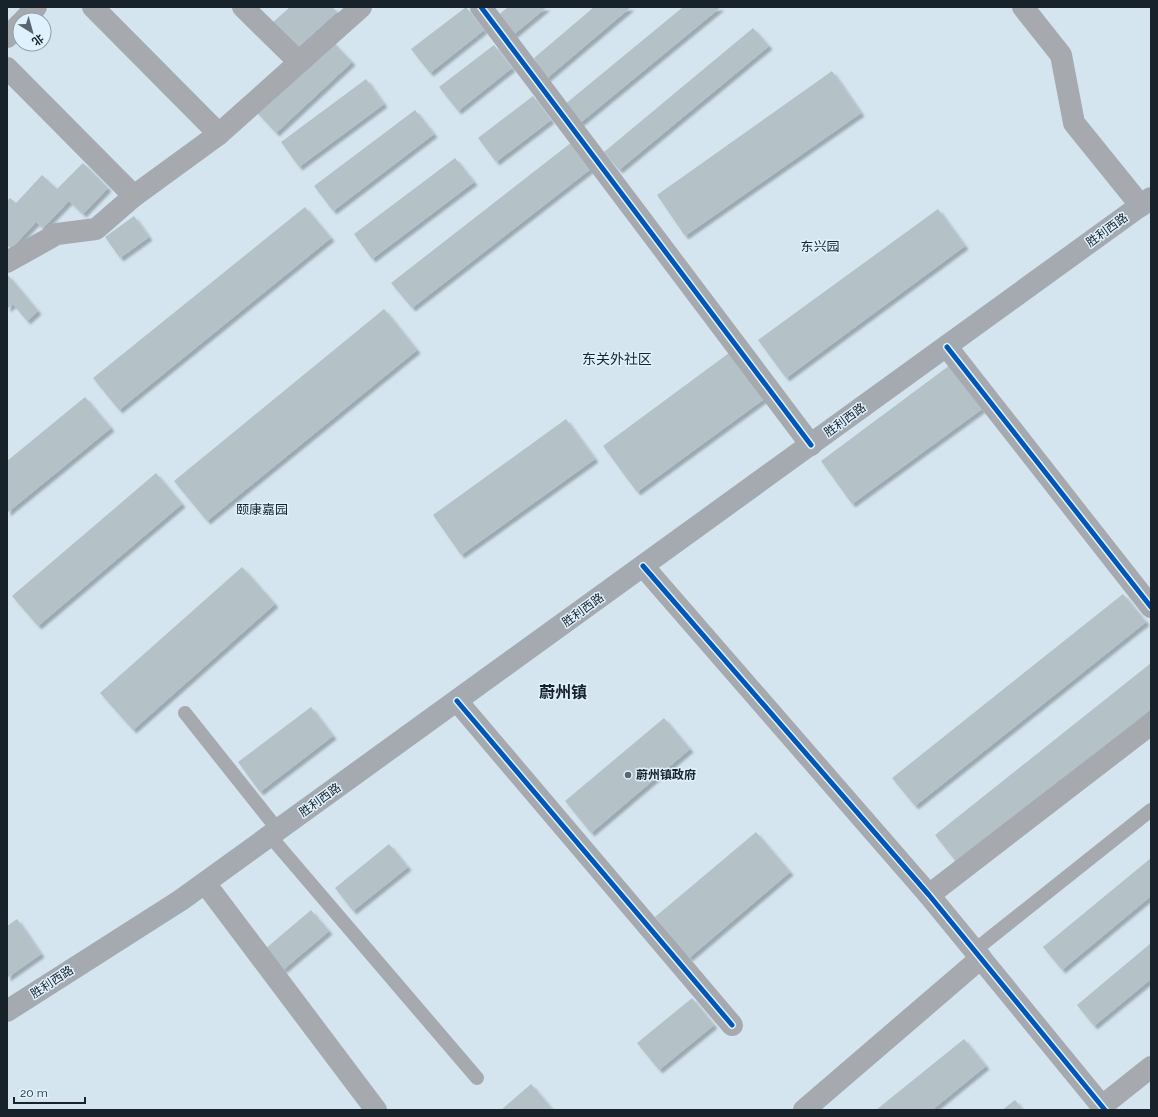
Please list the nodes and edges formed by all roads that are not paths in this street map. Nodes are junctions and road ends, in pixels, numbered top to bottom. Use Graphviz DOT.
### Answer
graph roads {
  1 [pos="93,7"];
  2 [pos="243,7"];
  3 [pos="361,7"];
  4 [pos="481,7"];
  5 [pos="1023,7"];
  6 [pos="299,62"];
  7 [pos="7,68"];
  8 [pos="219,134"];
  9 [pos="134,196"];
  10 [pos="1146,202"];
  11 [pos="7,262"];
  12 [pos="947,346"];
  13 [pos="811,445"];
  14 [pos="643,566"];
  15 [pos="1151,607"];
  16 [pos="457,701"];
  17 [pos="185,712"];
  18 [pos="1151,724"];
  19 [pos="1151,810"];
  20 [pos="274,833"];
  21 [pos="205,883"];
  22 [pos="929,895"];
  23 [pos="978,954"];
  24 [pos="7,1012"];
  25 [pos="732,1025"];
  26 [pos="1151,1067"];
  27 [pos="477,1078"];
  28 [pos="1104,1108"];
  29 [pos="376,1110"];
  30 [pos="804,1110"];
  1 -- 8 [label="street"];
  2 -- 6 [label="street"];
  3 -- 6 [label="street"];
  4 -- 13 [label="street"];
  5 -- 10 [label="street"];
  6 -- 8 [label="street"];
  7 -- 9 [label="street"];
  8 -- 9 [label="street"];
  9 -- 11 [label="street"];
  10 -- 12 [label="main road, 胜利西路"];
  12 -- 13 [label="main road, 胜利西路"];
  12 -- 15 [label="street"];
  13 -- 14 [label="main road, 胜利西路"];
  14 -- 16 [label="main road, 胜利西路"];
  14 -- 22 [label="street"];
  16 -- 20 [label="main road, 胜利西路"];
  16 -- 25 [label="street"];
  17 -- 20 [label="lane"];
  18 -- 22 [label="street"];
  19 -- 23 [label="lane"];
  20 -- 21 [label="main road, 胜利西路"];
  20 -- 27 [label="lane"];
  21 -- 24 [label="main road, 胜利西路"];
  21 -- 29 [label="street"];
  22 -- 23 [label="street"];
  23 -- 28 [label="street"];
  23 -- 30 [label="street"];
  26 -- 28 [label="street"];
}
